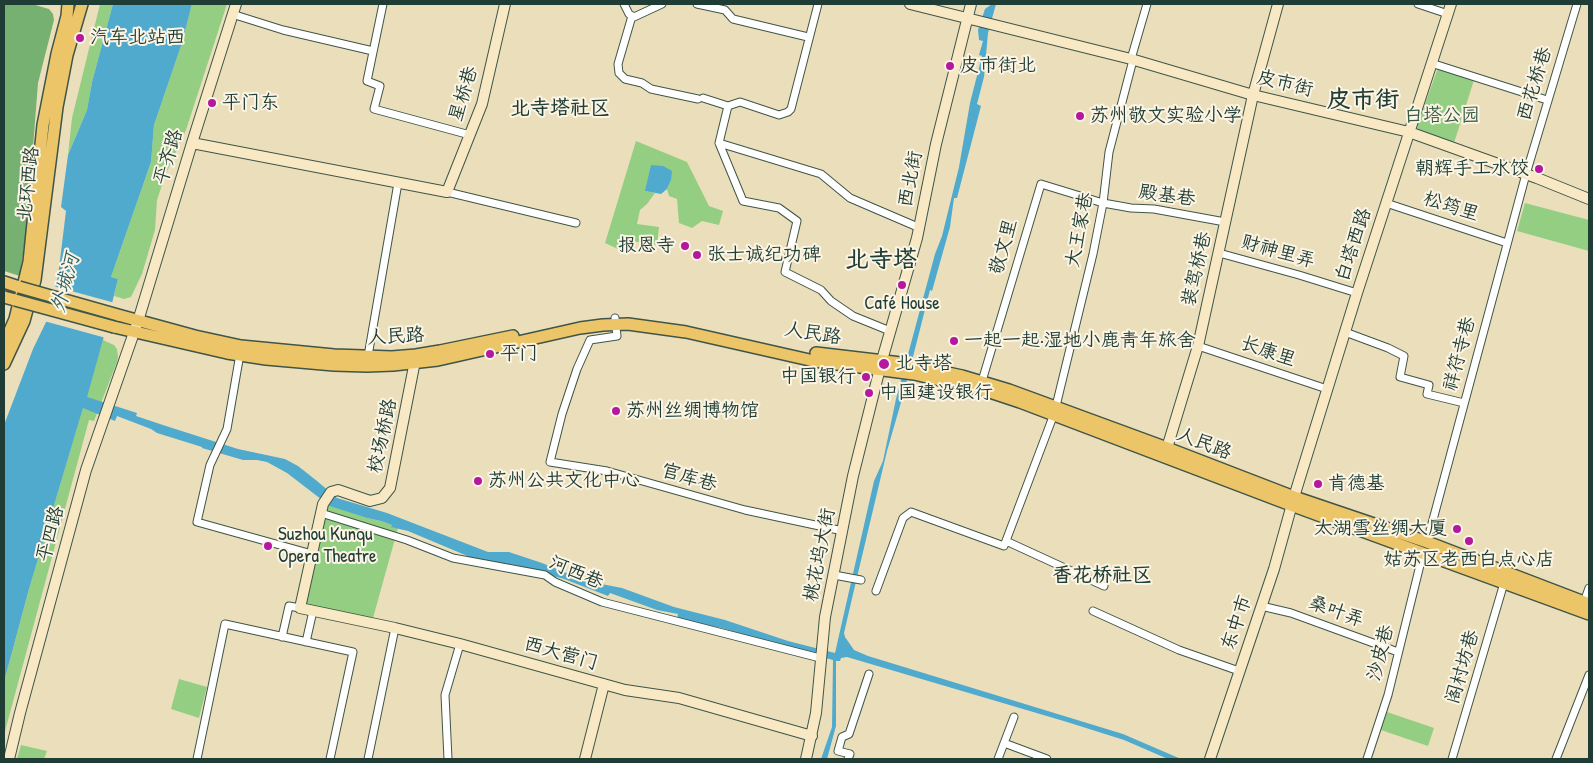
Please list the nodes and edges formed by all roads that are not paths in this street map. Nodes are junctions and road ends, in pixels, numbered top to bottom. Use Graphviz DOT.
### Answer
graph roads {
  1 [pos="68,4"];
  2 [pos="82,4"];
  3 [pos="236,4"];
  4 [pos="383,4"];
  5 [pos="505,4"];
  6 [pos="624,4"];
  7 [pos="662,4"];
  8 [pos="697,4"];
  9 [pos="818,4"];
  10 [pos="910,4"];
  11 [pos="970,4"];
  12 [pos="1147,4"];
  13 [pos="1278,4"];
  14 [pos="1418,4"];
  15 [pos="1577,4"];
  16 [pos="1449,9"];
  17 [pos="232,14"];
  18 [pos="632,16"];
  19 [pos="967,18"];
  20 [pos="808,38"];
  21 [pos="373,51"];
  22 [pos="1132,59"];
  23 [pos="1431,63"];
  24 [pos="1253,95"];
  25 [pos="1547,100"];
  26 [pos="728,106"];
  27 [pos="1408,132"];
  28 [pos="470,135"];
  29 [pos="192,143"];
  30 [pos="719,143"];
  31 [pos="1526,174"];
  32 [pos="398,183"];
  33 [pos="447,192"];
  34 [pos="1589,199"];
  35 [pos="1103,202"];
  36 [pos="1386,203"];
  37 [pos="1225,222"];
  38 [pos="576,223"];
  39 [pos="920,228"];
  40 [pos="1507,243"];
  41 [pos="1219,253"];
  42 [pos="10,285"];
  43 [pos="1357,293"];
  44 [pos="9,299"];
  45 [pos="615,321"];
  46 [pos="137,326"];
  47 [pos="890,331"];
  48 [pos="1345,332"];
  49 [pos="4,344"];
  50 [pos="1198,346"];
  51 [pos="240,354"];
  52 [pos="368,356"];
  53 [pos="416,359"];
  54 [pos="4,364"];
  55 [pos="881,365"];
  56 [pos="915,370"];
  57 [pos="982,381"];
  58 [pos="1327,389"];
  59 [pos="1464,403"];
  60 [pos="1055,410"];
  61 [pos="1167,448"];
  62 [pos="1292,501"];
  63 [pos="322,509"];
  64 [pos="843,531"];
  65 [pos="1006,541"];
  66 [pos="1425,547"];
  67 [pos="312,554"];
  68 [pos="834,575"];
  69 [pos="861,580"];
  70 [pos="1504,583"];
  71 [pos="1104,586"];
  72 [pos="1589,588"];
  73 [pos="876,591"];
  74 [pos="1586,603"];
  75 [pos="1261,606"];
  76 [pos="300,608"];
  77 [pos="313,611"];
  78 [pos="1093,611"];
  79 [pos="1589,614"];
  80 [pos="395,628"];
  81 [pos="282,637"];
  82 [pos="306,642"];
  83 [pos="460,644"];
  84 [pos="1398,652"];
  85 [pos="821,654"];
  86 [pos="1239,671"];
  87 [pos="869,674"];
  88 [pos="1589,675"];
  89 [pos="604,684"];
  90 [pos="1014,717"];
  91 [pos="812,736"];
  92 [pos="1004,743"];
  93 [pos="9,759"];
  94 [pos="196,759"];
  95 [pos="330,759"];
  96 [pos="368,759"];
  97 [pos="448,759"];
  98 [pos="585,759"];
  99 [pos="806,759"];
  100 [pos="848,759"];
  101 [pos="998,759"];
  102 [pos="1048,759"];
  103 [pos="1210,759"];
  104 [pos="1367,759"];
  105 [pos="1452,759"];
  106 [pos="1556,759"];
  1 -- 49 [label="main road, 北环西路"];
  2 -- 54 [label="main road, 北环西路"];
  3 -- 17 [label="street, 平齐路"];
  4 -- 21 [label="street"];
  5 -- 28 [label="street, 星桥巷"];
  6 -- 18 [label="street"];
  7 -- 18 [label="street"];
  8 -- 20 [label="street"];
  9 -- 20 [label="street"];
  10 -- 19 [label="street, 皮市街"];
  11 -- 19 [label="street, 西北街"];
  12 -- 22 [label="street, 大王家巷"];
  13 -- 24 [label="street, 装驾桥巷"];
  14 -- 16 [label="street"];
  15 -- 25 [label="street, 西花桥巷"];
  16 -- 23 [label="street, 白塔西路"];
  17 -- 21 [label="street"];
  17 -- 29 [label="street, 平齐路"];
  18 -- 26 [label="street"];
  19 -- 22 [label="street, 皮市街"];
  19 -- 39 [label="street, 西北街"];
  20 -- 26 [label="street"];
  21 -- 28 [label="street"];
  22 -- 24 [label="street, 皮市街"];
  22 -- 35 [label="street, 大王家巷"];
  23 -- 25 [label="street"];
  23 -- 27 [label="street, 白塔西路"];
  24 -- 27 [label="street, 皮市街"];
  24 -- 37 [label="street, 装驾桥巷"];
  25 -- 31 [label="street, 西花桥巷"];
  26 -- 30 [label="street"];
  27 -- 31 [label="street, 皮市街"];
  27 -- 36 [label="street, 白塔西路"];
  28 -- 33 [label="street, 星桥巷"];
  29 -- 32 [label="street"];
  29 -- 46 [label="street, 平齐路"];
  30 -- 39 [label="street"];
  30 -- 47 [label="street"];
  31 -- 34 [label="street, 皮市街"];
  31 -- 40 [label="street, 祥符寺巷"];
  32 -- 33 [label="street"];
  32 -- 52 [label="street"];
  33 -- 38 [label="street"];
  35 -- 37 [label="street, 殿基巷"];
  35 -- 57 [label="street, 敬文里"];
  35 -- 60 [label="street, 大王家巷"];
  36 -- 40 [label="street, 松筠里"];
  36 -- 43 [label="street, 白塔西路"];
  37 -- 41 [label="street, 装驾桥巷"];
  39 -- 47 [label="street, 西北街"];
  40 -- 59 [label="street, 祥符寺巷"];
  41 -- 43 [label="street, 财神里弄"];
  41 -- 50 [label="street, 装驾桥巷"];
  42 -- 46 [label="main road, 人民路, bridge"];
  43 -- 48 [label="street, 白塔西路"];
  44 -- 46 [label="main road, 人民路, bridge"];
  45 -- 53 [label="main road, 人民路"];
  45 -- 55 [label="main road, 人民路"];
  45 -- 64 [label="street, 官库巷"];
  46 -- 51 [label="main road, 人民路"];
  46 -- 52 [label="main road, 人民路"];
  46 -- 93 [label="street, 平四路"];
  47 -- 55 [label="street, 西北街"];
  48 -- 58 [label="street, 白塔西路"];
  48 -- 59 [label="street"];
  50 -- 58 [label="street, 长康里"];
  50 -- 61 [label="street, 装驾桥巷"];
  51 -- 53 [label="main road, 人民路"];
  51 -- 67 [label="street"];
  52 -- 53 [label="main road, 人民路"];
  53 -- 63 [label="street, 校场桥路"];
  55 -- 56 [label="main road, 人民路"];
  55 -- 64 [label="street, 桃花坞大街"];
  56 -- 57 [label="main road, 人民路"];
  56 -- 60 [label="main road, 人民路"];
  57 -- 60 [label="main road, 人民路"];
  58 -- 62 [label="street, 白塔西路"];
  59 -- 66 [label="street, 祥符寺巷"];
  60 -- 61 [label="main road, 人民路"];
  60 -- 62 [label="main road, 人民路"];
  60 -- 65 [label="street, 大王家巷"];
  61 -- 62 [label="main road, 人民路"];
  62 -- 66 [label="main road, 人民路"];
  62 -- 75 [label="street, 东中市"];
  63 -- 67 [label="street, 校场桥路"];
  63 -- 85 [label="street, 河西巷"];
  64 -- 68 [label="street, 桃花坞大街"];
  65 -- 71 [label="street"];
  65 -- 73 [label="street"];
  66 -- 70 [label="main road, 人民路"];
  66 -- 74 [label="main road, 人民路"];
  66 -- 84 [label="street, 沙皮巷"];
  67 -- 76 [label="street, 校场桥路"];
  68 -- 69 [label="street"];
  68 -- 85 [label="street, 桃花坞大街"];
  70 -- 79 [label="main road, 人民路"];
  70 -- 105 [label="street, 阁村坊巷"];
  72 -- 74 [label="street"];
  75 -- 84 [label="street, 桑叶弄"];
  75 -- 86 [label="street, 东中市"];
  76 -- 77 [label="street, 西大营门"];
  76 -- 81 [label="street"];
  77 -- 80 [label="street, 西大营门"];
  77 -- 82 [label="street"];
  78 -- 86 [label="street"];
  80 -- 83 [label="street, 西大营门"];
  80 -- 96 [label="street"];
  81 -- 82 [label="street"];
  81 -- 94 [label="street"];
  82 -- 95 [label="street"];
  83 -- 89 [label="street, 西大营门"];
  83 -- 97 [label="street"];
  84 -- 104 [label="street, 沙皮巷"];
  85 -- 91 [label="street, 桃花坞大街"];
  86 -- 103 [label="street, 东中市"];
  87 -- 100 [label="street"];
  88 -- 106 [label="street"];
  89 -- 91 [label="street, 西大营门"];
  89 -- 98 [label="street"];
  90 -- 92 [label="street"];
  91 -- 99 [label="street, 桃花坞大街"];
  92 -- 101 [label="street"];
  92 -- 102 [label="street"];
}
